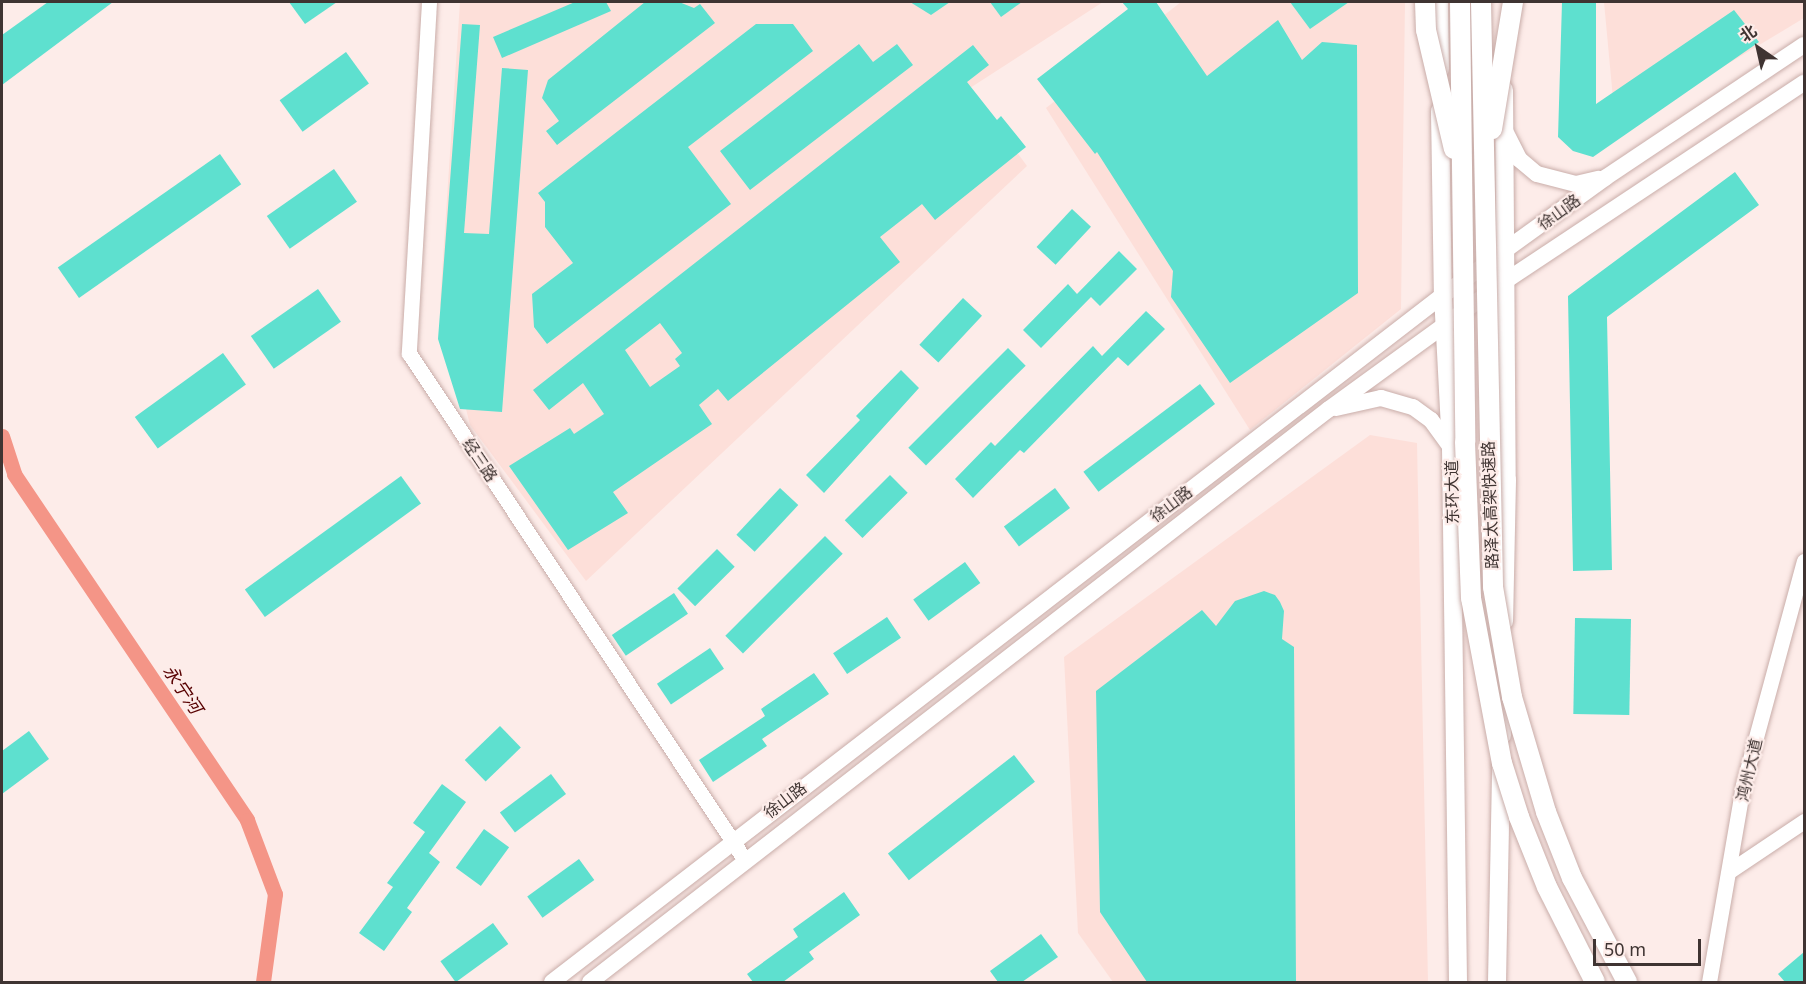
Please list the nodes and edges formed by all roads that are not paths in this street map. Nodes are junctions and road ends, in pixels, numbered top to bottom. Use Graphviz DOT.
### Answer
graph roads {
  1 [pos="429,2"];
  2 [pos="1425,2"];
  3 [pos="1439,2"];
  4 [pos="1460,2"];
  5 [pos="1481,2"];
  6 [pos="1503,2"];
  7 [pos="1513,2"];
  8 [pos="1804,45"];
  9 [pos="1804,83"];
  10 [pos="1504,129"];
  11 [pos="1484,173"];
  12 [pos="1605,178"];
  13 [pos="1462,184"];
  14 [pos="1505,251"];
  15 [pos="1504,282"];
  16 [pos="1443,295"];
  17 [pos="1445,324"];
  18 [pos="1329,409"];
  19 [pos="1451,448"];
  20 [pos="1804,561"];
  21 [pos="1804,820"];
  22 [pos="732,840"];
  23 [pos="745,860"];
  24 [pos="1731,870"];
  25 [pos="1497,961"];
  26 [pos="552,982"];
  27 [pos="590,982"];
  28 [pos="1458,982"];
  29 [pos="1497,982"];
  30 [pos="1506,982"];
  31 [pos="1596,982"];
  32 [pos="1627,982"];
  33 [pos="1709,982"];
  1 -- 22 [label="street, 经三路"];
  2 -- 13 [label="highway, bridge"];
  3 -- 16 [label="main road, 东环大道"];
  4 -- 13 [label="highway, 路泽太高架快速路, bridge"];
  5 -- 11 [label="highway, 路泽太高架快速路, bridge"];
  6 -- 10 [label="main road"];
  7 -- 11 [label="highway, bridge"];
  8 -- 12 [label="main road, 徐山路"];
  9 -- 15 [label="main road, 徐山路"];
  10 -- 12 [label="main road"];
  10 -- 14 [label="main road"];
  11 -- 32 [label="highway, 路泽太高架快速路, bridge"];
  12 -- 14 [label="main road, 徐山路"];
  13 -- 31 [label="highway, 路泽太高架快速路, bridge"];
  14 -- 15 [label="main road"];
  14 -- 16 [label="main road, 徐山路"];
  15 -- 17 [label="main road, 徐山路"];
  15 -- 25 [label="main road"];
  16 -- 17 [label="main road, 东环大道"];
  16 -- 22 [label="main road, 徐山路"];
  17 -- 18 [label="main road, 徐山路"];
  17 -- 19 [label="main road, 东环大道"];
  18 -- 19 [label="main road"];
  18 -- 23 [label="main road, 徐山路"];
  19 -- 28 [label="main road, 东环大道"];
  20 -- 24 [label="street, 鸿州大道"];
  21 -- 24 [label="street"];
  22 -- 23 [label="street, 经三路"];
  22 -- 26 [label="main road, 徐山路"];
  23 -- 27 [label="main road, 徐山路"];
  24 -- 33 [label="street, 鸿州大道"];
  25 -- 29 [label="main road"];
  25 -- 30 [label="main road"];
}
